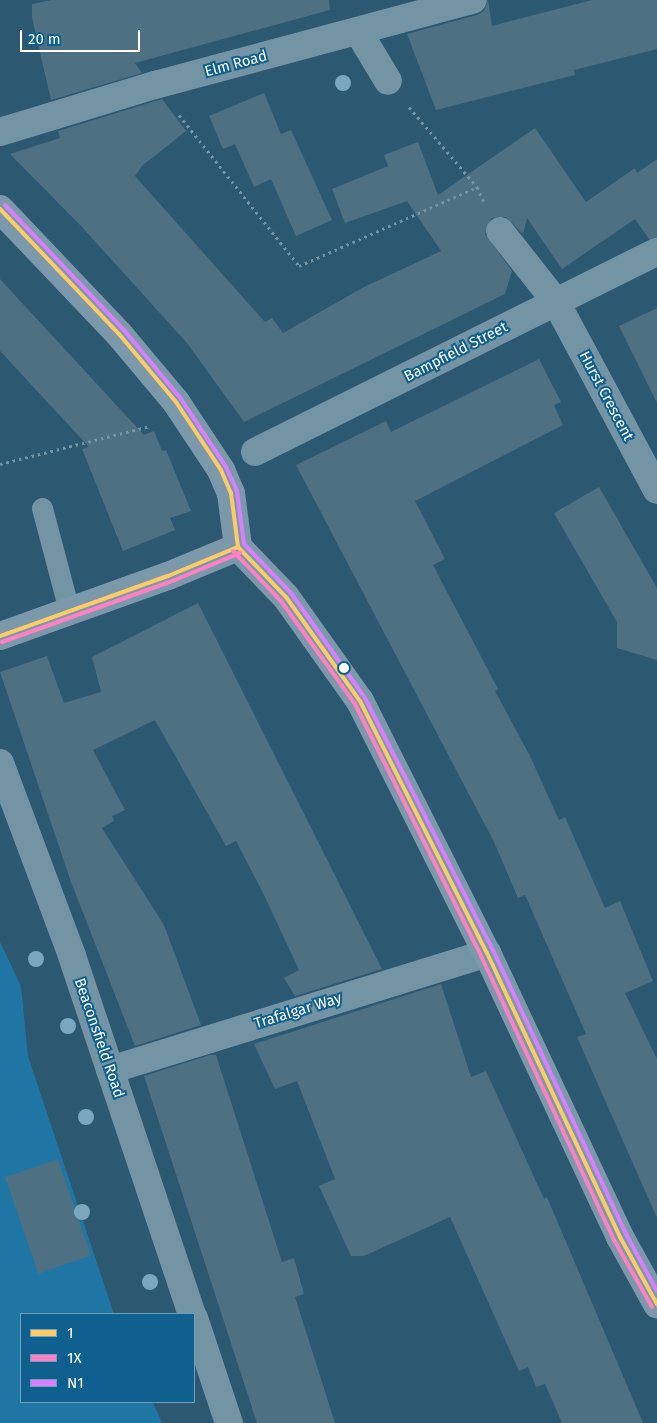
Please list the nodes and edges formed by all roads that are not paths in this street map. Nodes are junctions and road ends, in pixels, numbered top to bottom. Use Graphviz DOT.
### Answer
graph roads {
  1 [pos="473,0"];
  2 [pos="358,31"];
  3 [pos="388,81"];
  4 [pos="0,132"];
  5 [pos="0,209"];
  6 [pos="500,231"];
  7 [pos="657,252"];
  8 [pos="556,302"];
  9 [pos="256,452"];
  10 [pos="657,490"];
  11 [pos="42,508"];
  12 [pos="238,547"];
  13 [pos="69,610"];
  14 [pos="0,636"];
  15 [pos="0,763"];
  16 [pos="487,953"];
  17 [pos="110,1070"];
  18 [pos="657,1304"];
  19 [pos="192,1313"];
  20 [pos="195,1321"];
  21 [pos="229,1423"];
  1 -- 2 [label="street, Elm Road"];
  2 -- 3 [label="street"];
  2 -- 4 [label="street, Elm Road"];
  5 -- 12 [label="main road"];
  6 -- 8 [label="street, Hurst Crescent"];
  7 -- 8 [label="street, Bampfield Street"];
  8 -- 9 [label="street, Bampfield Street"];
  8 -- 10 [label="street, Hurst Crescent"];
  11 -- 13 [label="lane"];
  12 -- 13 [label="main road"];
  12 -- 16 [label="main road"];
  13 -- 14 [label="main road"];
  15 -- 17 [label="street, Beaconsfield Road"];
  16 -- 17 [label="street, Trafalgar Way"];
  16 -- 18 [label="main road"];
  17 -- 19 [label="street, Beaconsfield Road"];
  20 -- 21 [label="street"];
}
